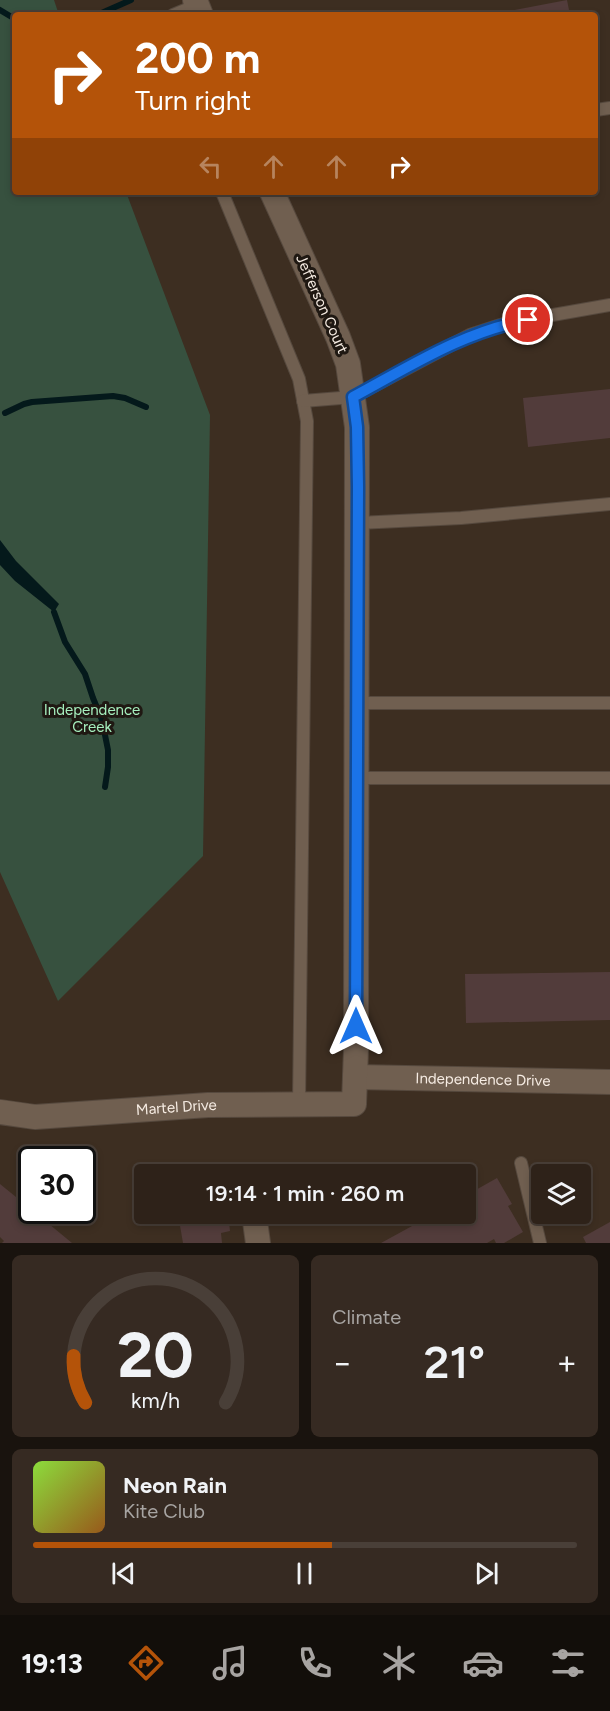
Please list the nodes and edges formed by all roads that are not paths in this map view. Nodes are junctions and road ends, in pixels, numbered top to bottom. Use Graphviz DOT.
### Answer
graph roads {
  1 [pos="198,6"];
  2 [pos="181,12"];
  3 [pos="223,195"];
  4 [pos="275,195"];
  5 [pos="610,305"];
  6 [pos="353,397"];
  7 [pos="303,401"];
  8 [pos="610,504"];
  9 [pos="358,523"];
  10 [pos="357,703"];
  11 [pos="610,703"];
  12 [pos="357,778"];
  13 [pos="610,778"];
  14 [pos="355,1077"];
  15 [pos="610,1082"];
  16 [pos="354,1104"];
  17 [pos="299,1105"];
  18 [pos="0,1112"];
  19 [pos="521,1163"];
  20 [pos="255,1224"];
  21 [pos="258,1243"];
  22 [pos="540,1243"];
  1 -- 2 [label="lane"];
  3 -- 7 [label="lane"];
  4 -- 6 [label="street, Jefferson Court"];
  5 -- 6 [label="lane"];
  6 -- 7 [label="lane"];
  6 -- 9 [label="street, Jefferson Court"];
  7 -- 17 [label="lane"];
  8 -- 9 [label="lane"];
  9 -- 10 [label="street, Jefferson Court"];
  10 -- 11 [label="lane"];
  10 -- 12 [label="street, Jefferson Court"];
  12 -- 13 [label="lane"];
  12 -- 14 [label="street, Jefferson Court"];
  14 -- 15 [label="street, Independence Drive"];
  14 -- 16 [label="street, Jefferson Court"];
  16 -- 17 [label="street, Martel Drive"];
  17 -- 18 [label="street, Martel Drive"];
  19 -- 22 [label="lane"];
  20 -- 21 [label="street"];
}
